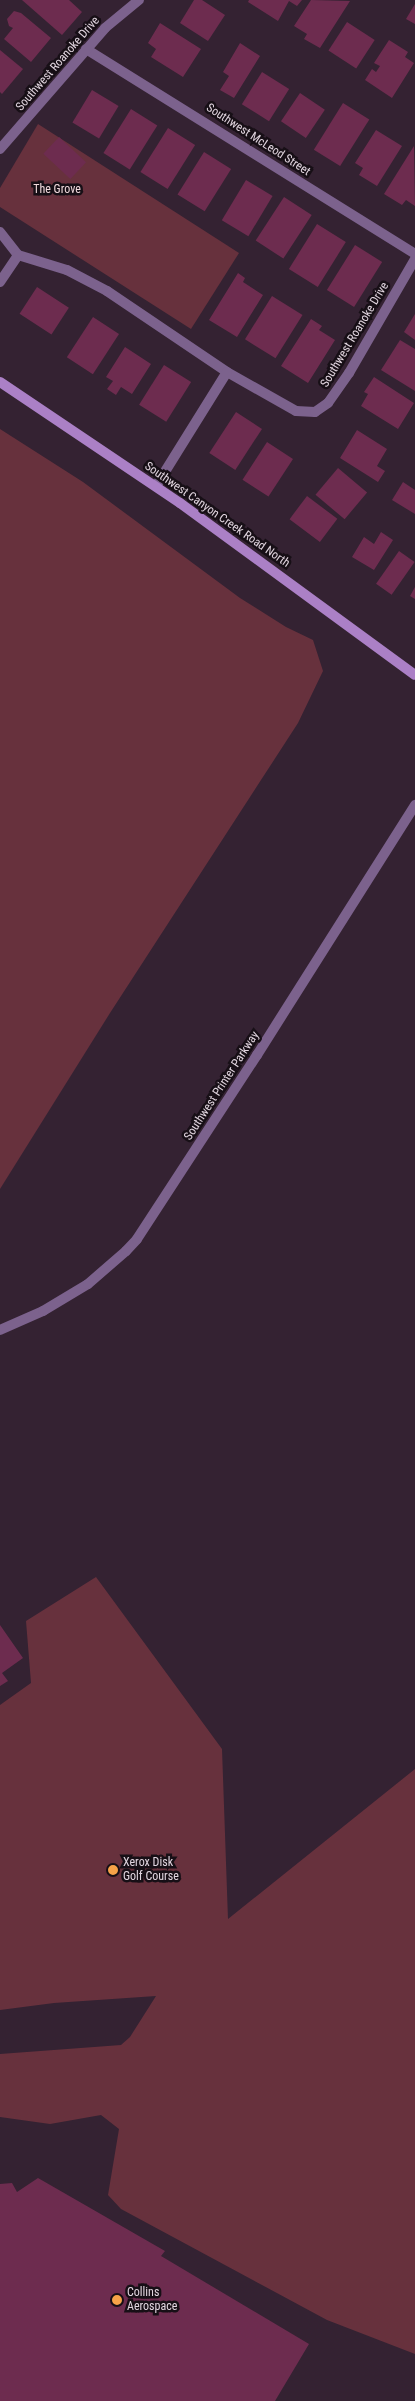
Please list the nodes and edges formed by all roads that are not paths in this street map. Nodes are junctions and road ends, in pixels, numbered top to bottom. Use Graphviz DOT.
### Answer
graph roads {
  1 [pos="139,0"];
  2 [pos="86,49"];
  3 [pos="0,149"];
  4 [pos="0,232"];
  5 [pos="415,254"];
  6 [pos="18,255"];
  7 [pos="415,259"];
  8 [pos="0,282"];
  9 [pos="228,372"];
  10 [pos="0,382"];
  11 [pos="156,486"];
  12 [pos="415,675"];
  13 [pos="415,805"];
  14 [pos="0,1330"];
  1 -- 2 [label="street, Southwest Roanoke Drive"];
  2 -- 3 [label="street, Southwest Roanoke Drive"];
  2 -- 5 [label="street, Southwest McLeod Street"];
  4 -- 6 [label="street"];
  6 -- 8 [label="street"];
  6 -- 9 [label="street, Southwest Roanoke Drive"];
  7 -- 9 [label="street, Southwest Roanoke Drive"];
  9 -- 11 [label="street"];
  10 -- 11 [label="main road, Southwest Canyon Creek Road North"];
  11 -- 12 [label="main road, Southwest Canyon Creek Road North"];
  13 -- 14 [label="street, Southwest Printer Parkway"];
}
